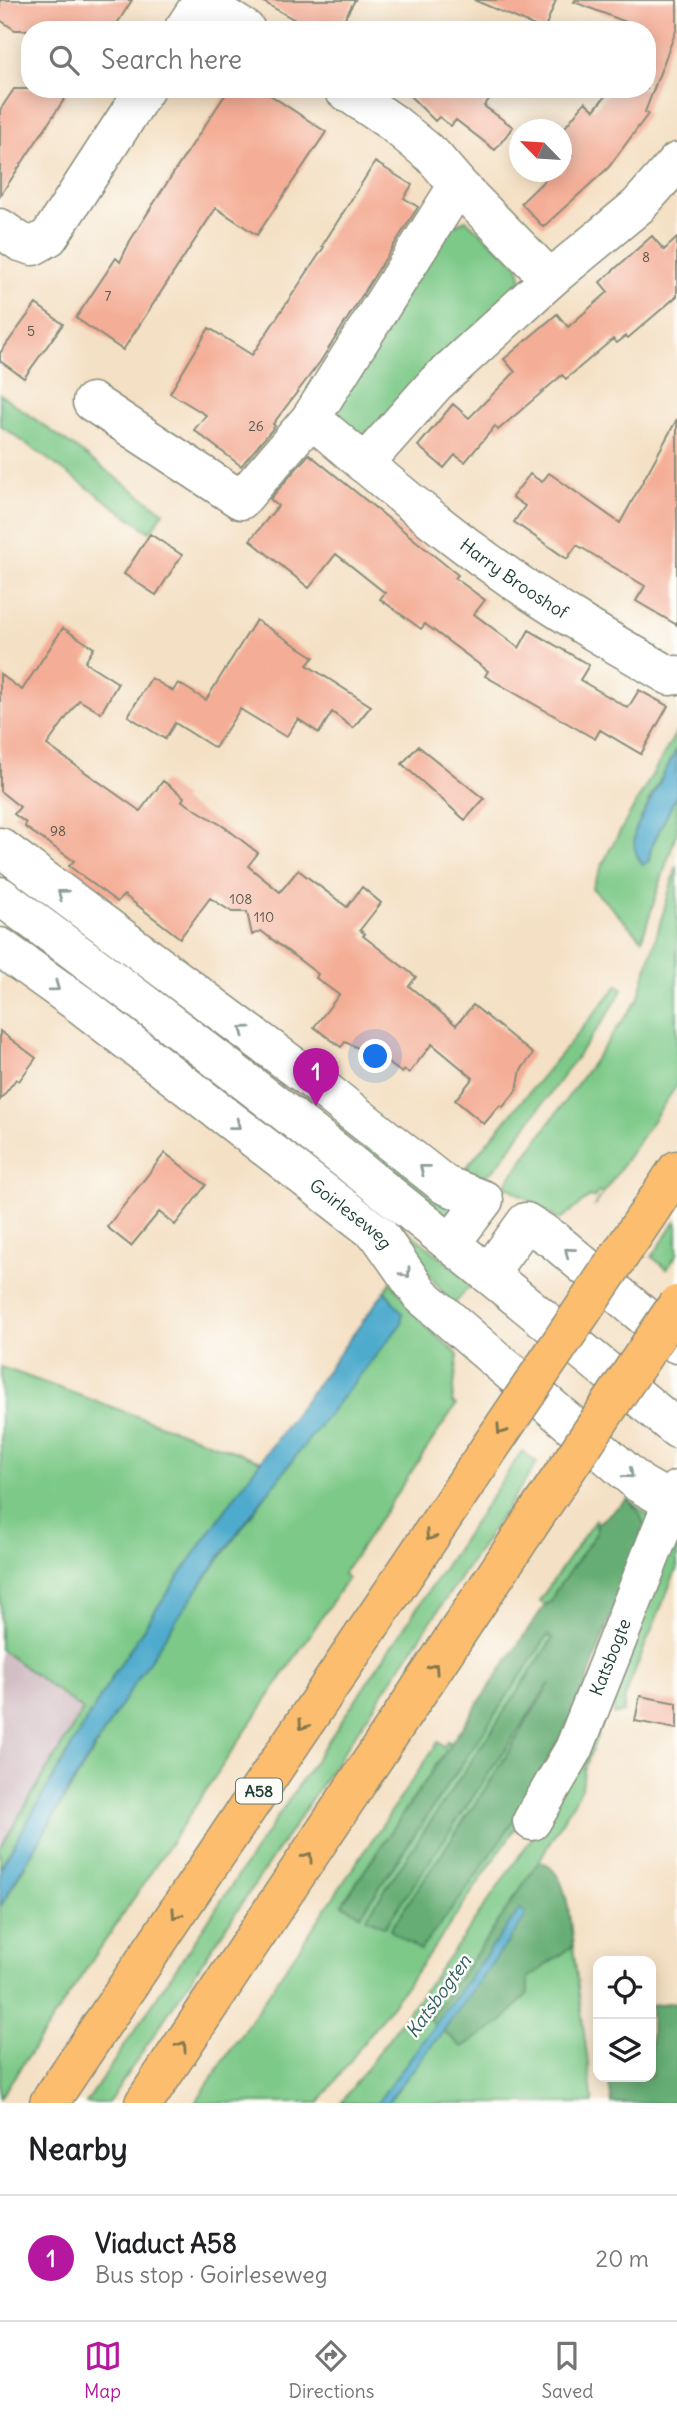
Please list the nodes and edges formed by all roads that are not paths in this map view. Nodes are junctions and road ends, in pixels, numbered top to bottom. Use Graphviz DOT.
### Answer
graph roads {
  1 [pos="196,11"];
  2 [pos="222,21"];
  3 [pos="139,98"];
  4 [pos="357,98"];
  5 [pos="677,162"];
  6 [pos="458,185"];
  7 [pos="0,228"];
  8 [pos="550,279"];
  9 [pos="92,402"];
  10 [pos="311,418"];
  11 [pos="364,464"];
  12 [pos="677,675"];
  13 [pos="0,847"];
  14 [pos="0,896"];
  15 [pos="0,947"];
  16 [pos="677,1170"];
  17 [pos="451,1243"];
  18 [pos="489,1273"];
  19 [pos="677,1305"];
  20 [pos="677,1344"];
  21 [pos="677,1429"];
  22 [pos="675,1499"];
  23 [pos="532,1821"];
  24 [pos="50,2103"];
  25 [pos="144,2103"];
  1 -- 2 [label="street"];
  3 -- 7 [label="street"];
  4 -- 6 [label="street"];
  5 -- 8 [label="street"];
  6 -- 8 [label="street"];
  6 -- 10 [label="street"];
  8 -- 11 [label="street"];
  9 -- 10 [label="street"];
  10 -- 11 [label="street, Harry Brooshof"];
  11 -- 12 [label="street, Harry Brooshof"];
  17 -- 13 [label="street, one-way"];
  14 -- 17 [label="street"];
  15 -- 22 [label="street, Goirleseweg, one-way"];
  16 -- 24 [label="highway, A58, one-way, bridge"];
  17 -- 18 [label="street"];
  20 -- 18 [label="street, one-way"];
  18 -- 21 [label="street"];
  25 -- 19 [label="highway, one-way, bridge"];
  22 -- 23 [label="street, Katsbogte"];
}
